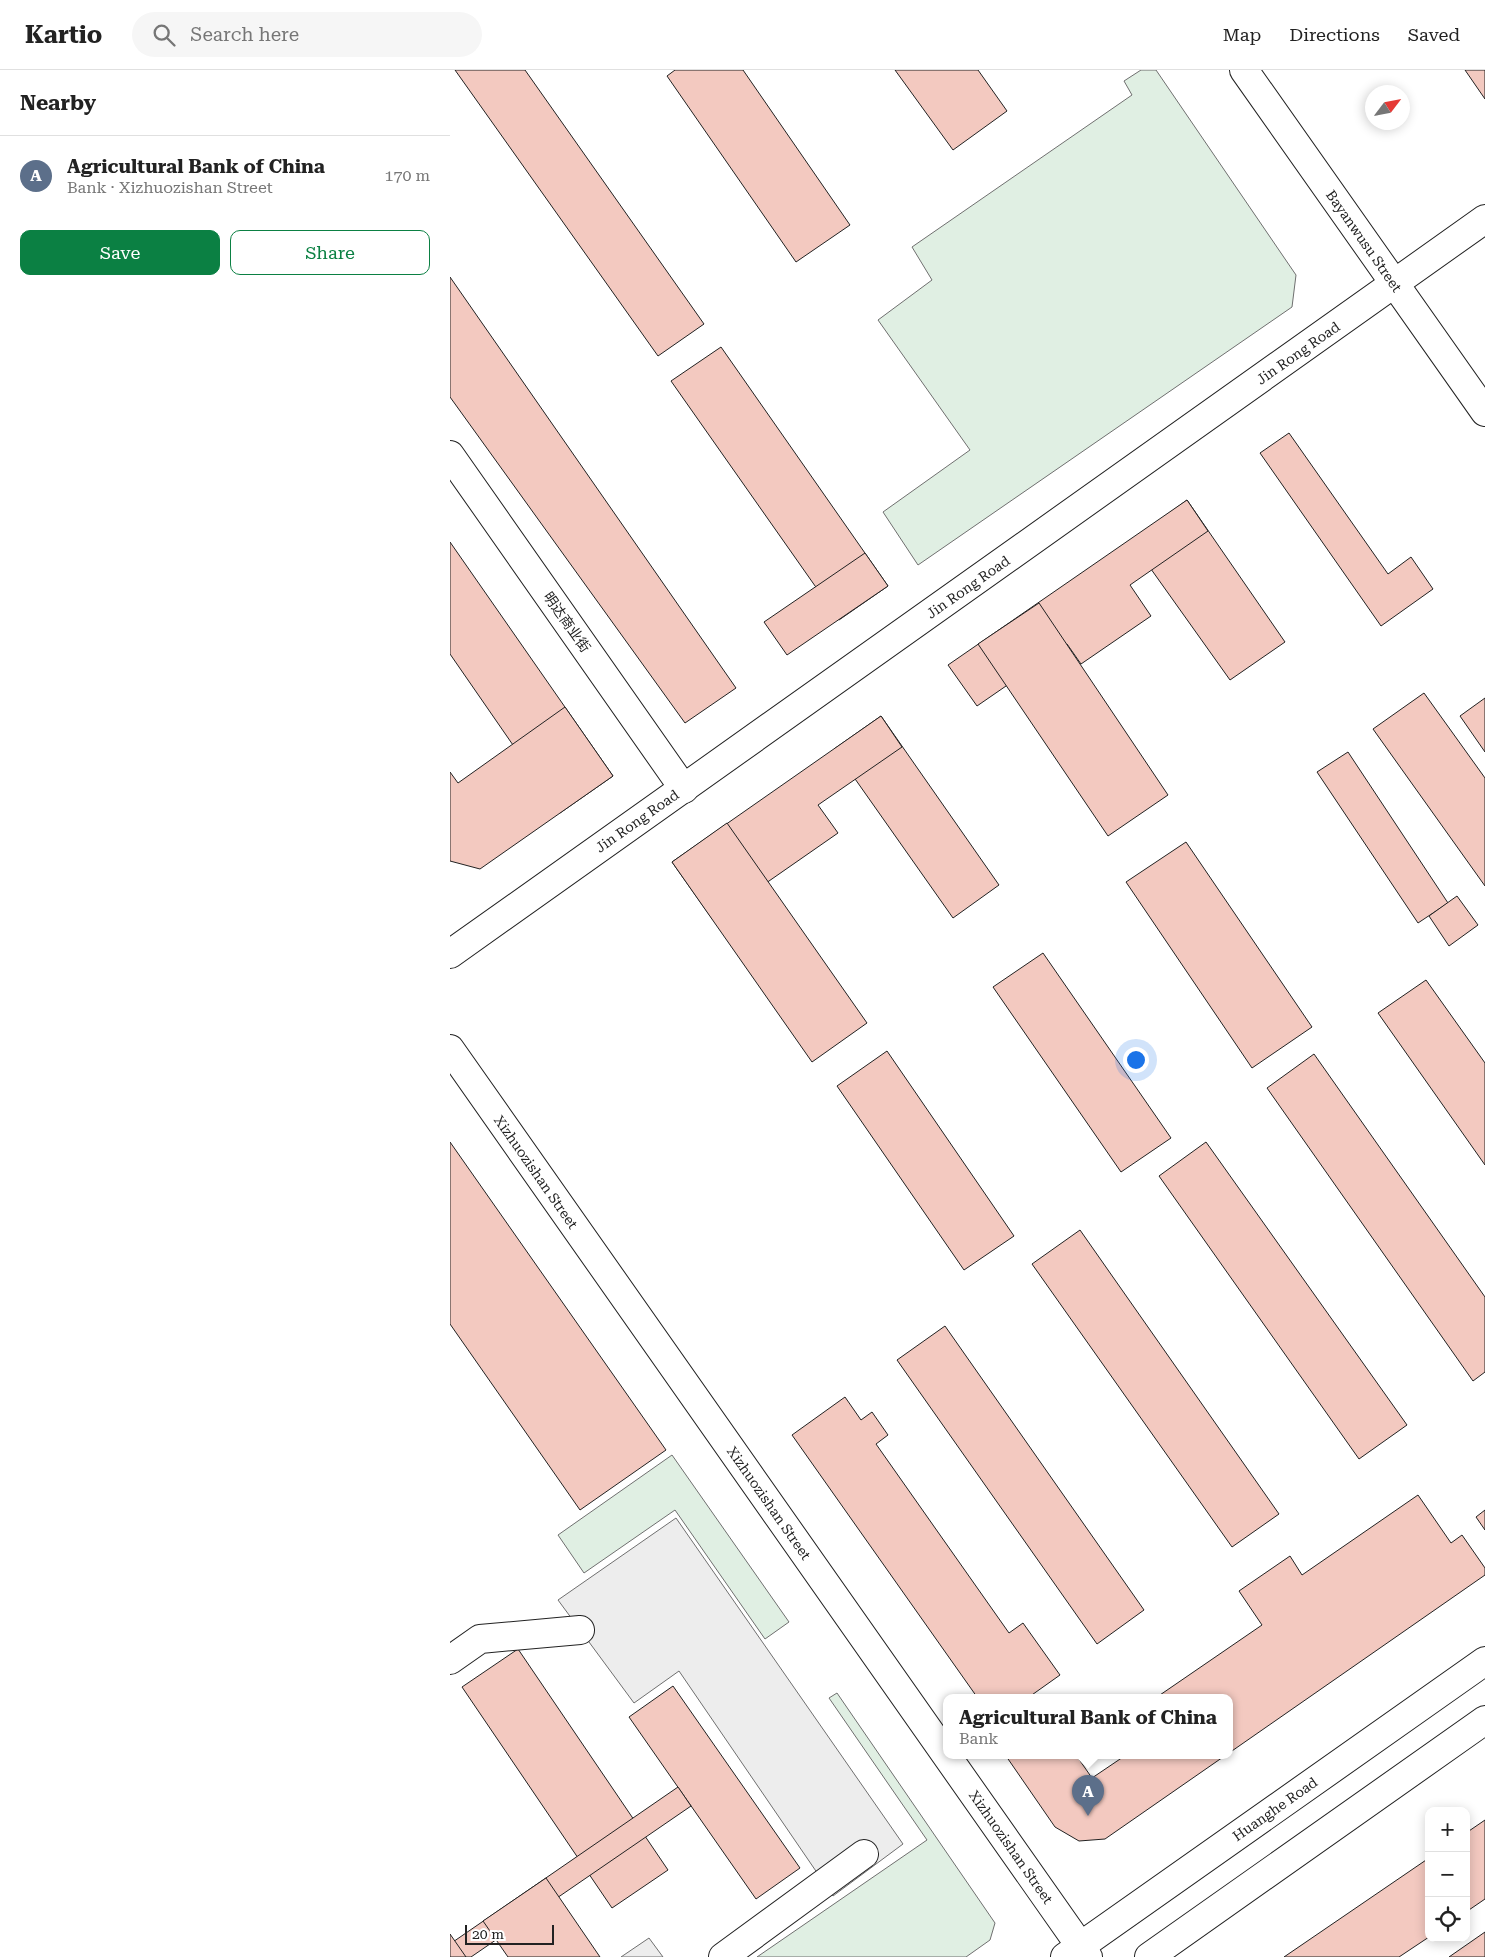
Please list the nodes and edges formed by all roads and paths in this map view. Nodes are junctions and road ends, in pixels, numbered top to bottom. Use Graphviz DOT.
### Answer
graph roads {
  1 [pos="1244,70"];
  2 [pos="1263,70"];
  3 [pos="1485,219"];
  4 [pos="1401,279"];
  5 [pos="1485,384"];
  6 [pos="1485,412"];
  7 [pos="450,455"];
  8 [pos="684,789"];
  9 [pos="450,954"];
  10 [pos="450,1049"];
  11 [pos="580,1630"];
  12 [pos="450,1660"];
  13 [pos="1485,1661"];
  14 [pos="1485,1720"];
  15 [pos="943,1759"];
  16 [pos="943,1759"];
  17 [pos="864,1854"];
  18 [pos="1078,1953"];
  19 [pos="723,1957"];
  20 [pos="1149,1957"];
  1 -- 4 [label="street, Bayanwusu Street"];
  2 -- 4 [label="street, Bayanwusu Street"];
  3 -- 4 [label="street, Jin Rong Road"];
  4 -- 5 [label="street, Bayanwusu Street"];
  4 -- 6 [label="street, Bayanwusu Street"];
  4 -- 8 [label="street, Jin Rong Road"];
  7 -- 8 [label="street, 明达商业街"];
  8 -- 9 [label="street, Jin Rong Road"];
  10 -- 15 [label="street, Xizhuozishan Street"];
  11 -- 12 [label="street"];
  13 -- 18 [label="street, Huanghe Road"];
  14 -- 20 [label="street"];
  16 -- 18 [label="street, Xizhuozishan Street"];
  17 -- 19 [label="street"];
}
